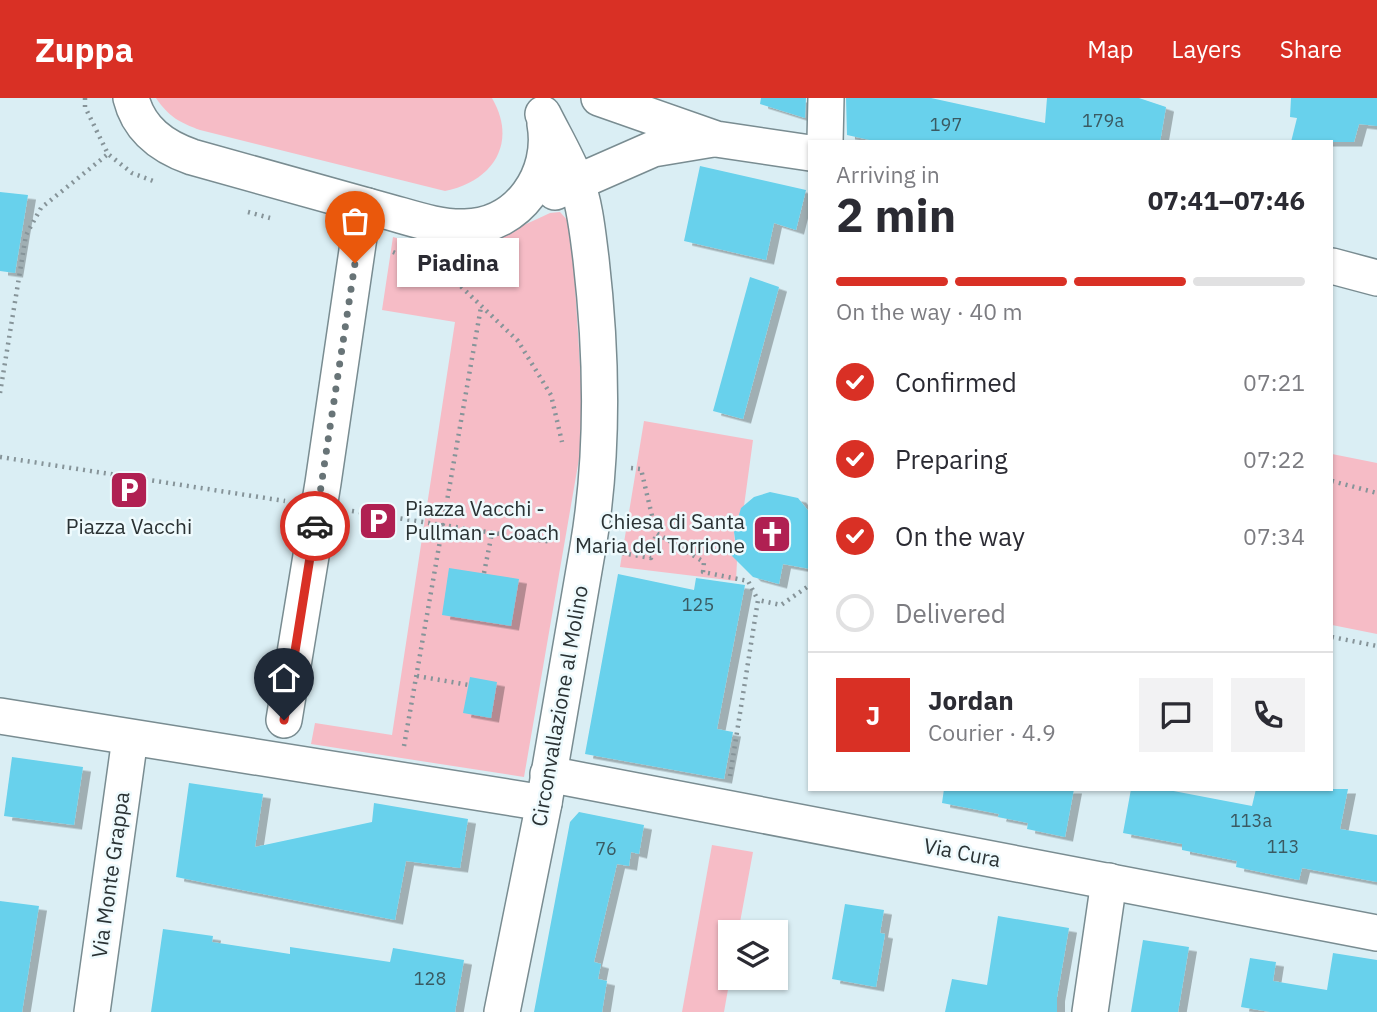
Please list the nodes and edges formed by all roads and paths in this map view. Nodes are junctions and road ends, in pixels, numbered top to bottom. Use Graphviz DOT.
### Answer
graph roads {
  1 [pos="85,98"];
  2 [pos="131,98"];
  3 [pos="599,98"];
  4 [pos="826,98"];
  5 [pos="539,106"];
  6 [pos="716,139"];
  7 [pos="825,140"];
  8 [pos="808,153"];
  9 [pos="108,154"];
  10 [pos="577,182"];
  11 [pos="162,184"];
  12 [pos="514,210"];
  13 [pos="247,212"];
  14 [pos="272,218"];
  15 [pos="363,222"];
  16 [pos="1333,266"];
  17 [pos="1377,278"];
  18 [pos="481,306"];
  19 [pos="0,393"];
  20 [pos="565,453"];
  21 [pos="0,457"];
  22 [pos="628,467"];
  23 [pos="1333,481"];
  24 [pos="1377,493"];
  25 [pos="318,506"];
  26 [pos="443,525"];
  27 [pos="554,529"];
  28 [pos="492,533"];
  29 [pos="656,533"];
  30 [pos="552,542"];
  31 [pos="628,554"];
  32 [pos="550,555"];
  33 [pos="484,573"];
  34 [pos="808,587"];
  35 [pos="758,600"];
  36 [pos="1333,637"];
  37 [pos="1377,646"];
  38 [pos="417,676"];
  39 [pos="469,685"];
  40 [pos="0,716"];
  41 [pos="284,720"];
  42 [pos="130,738"];
  43 [pos="399,780"];
  44 [pos="729,786"];
  45 [pos="546,789"];
  46 [pos="1109,881"];
  47 [pos="1377,933"];
  48 [pos="92,1012"];
  49 [pos="502,1012"];
  50 [pos="1090,1012"];
  1 -- 9 [label="path"];
  2 -- 15 [label="street"];
  3 -- 6 [label="street"];
  4 -- 7 [label="street"];
  5 -- 10 [label="street, Circonvallazione al Molino"];
  5 -- 12 [label="street"];
  6 -- 8 [label="street"];
  6 -- 10 [label="street"];
  9 -- 11 [label="path"];
  9 -- 19 [label="path"];
  10 -- 12 [label="street"];
  10 -- 45 [label="street, Circonvallazione al Molino"];
  12 -- 15 [label="street"];
  13 -- 14 [label="path"];
  15 -- 18 [label="path"];
  15 -- 25 [label="street"];
  16 -- 17 [label="street"];
  18 -- 20 [label="path"];
  18 -- 26 [label="path"];
  21 -- 25 [label="path"];
  22 -- 29 [label="path"];
  23 -- 24 [label="path"];
  25 -- 26 [label="path"];
  25 -- 41 [label="street"];
  26 -- 28 [label="path"];
  26 -- 38 [label="path"];
  27 -- 30 [label="path"];
  28 -- 30 [label="path"];
  28 -- 33 [label="path"];
  29 -- 31 [label="path"];
  29 -- 35 [label="path"];
  30 -- 32 [label="path"];
  34 -- 35 [label="path"];
  35 -- 44 [label="path"];
  36 -- 37 [label="path"];
  38 -- 39 [label="path"];
  38 -- 43 [label="path"];
  40 -- 42 [label="street, Via Cura"];
  42 -- 43 [label="street, Via Cura"];
  42 -- 48 [label="street, Via Monte Grappa"];
  43 -- 45 [label="street, Via Cura"];
  45 -- 46 [label="street, Via Cura"];
  45 -- 49 [label="street, Circonvallazione al Molino"];
  46 -- 47 [label="street, Via Cura"];
  46 -- 50 [label="street"];
}
